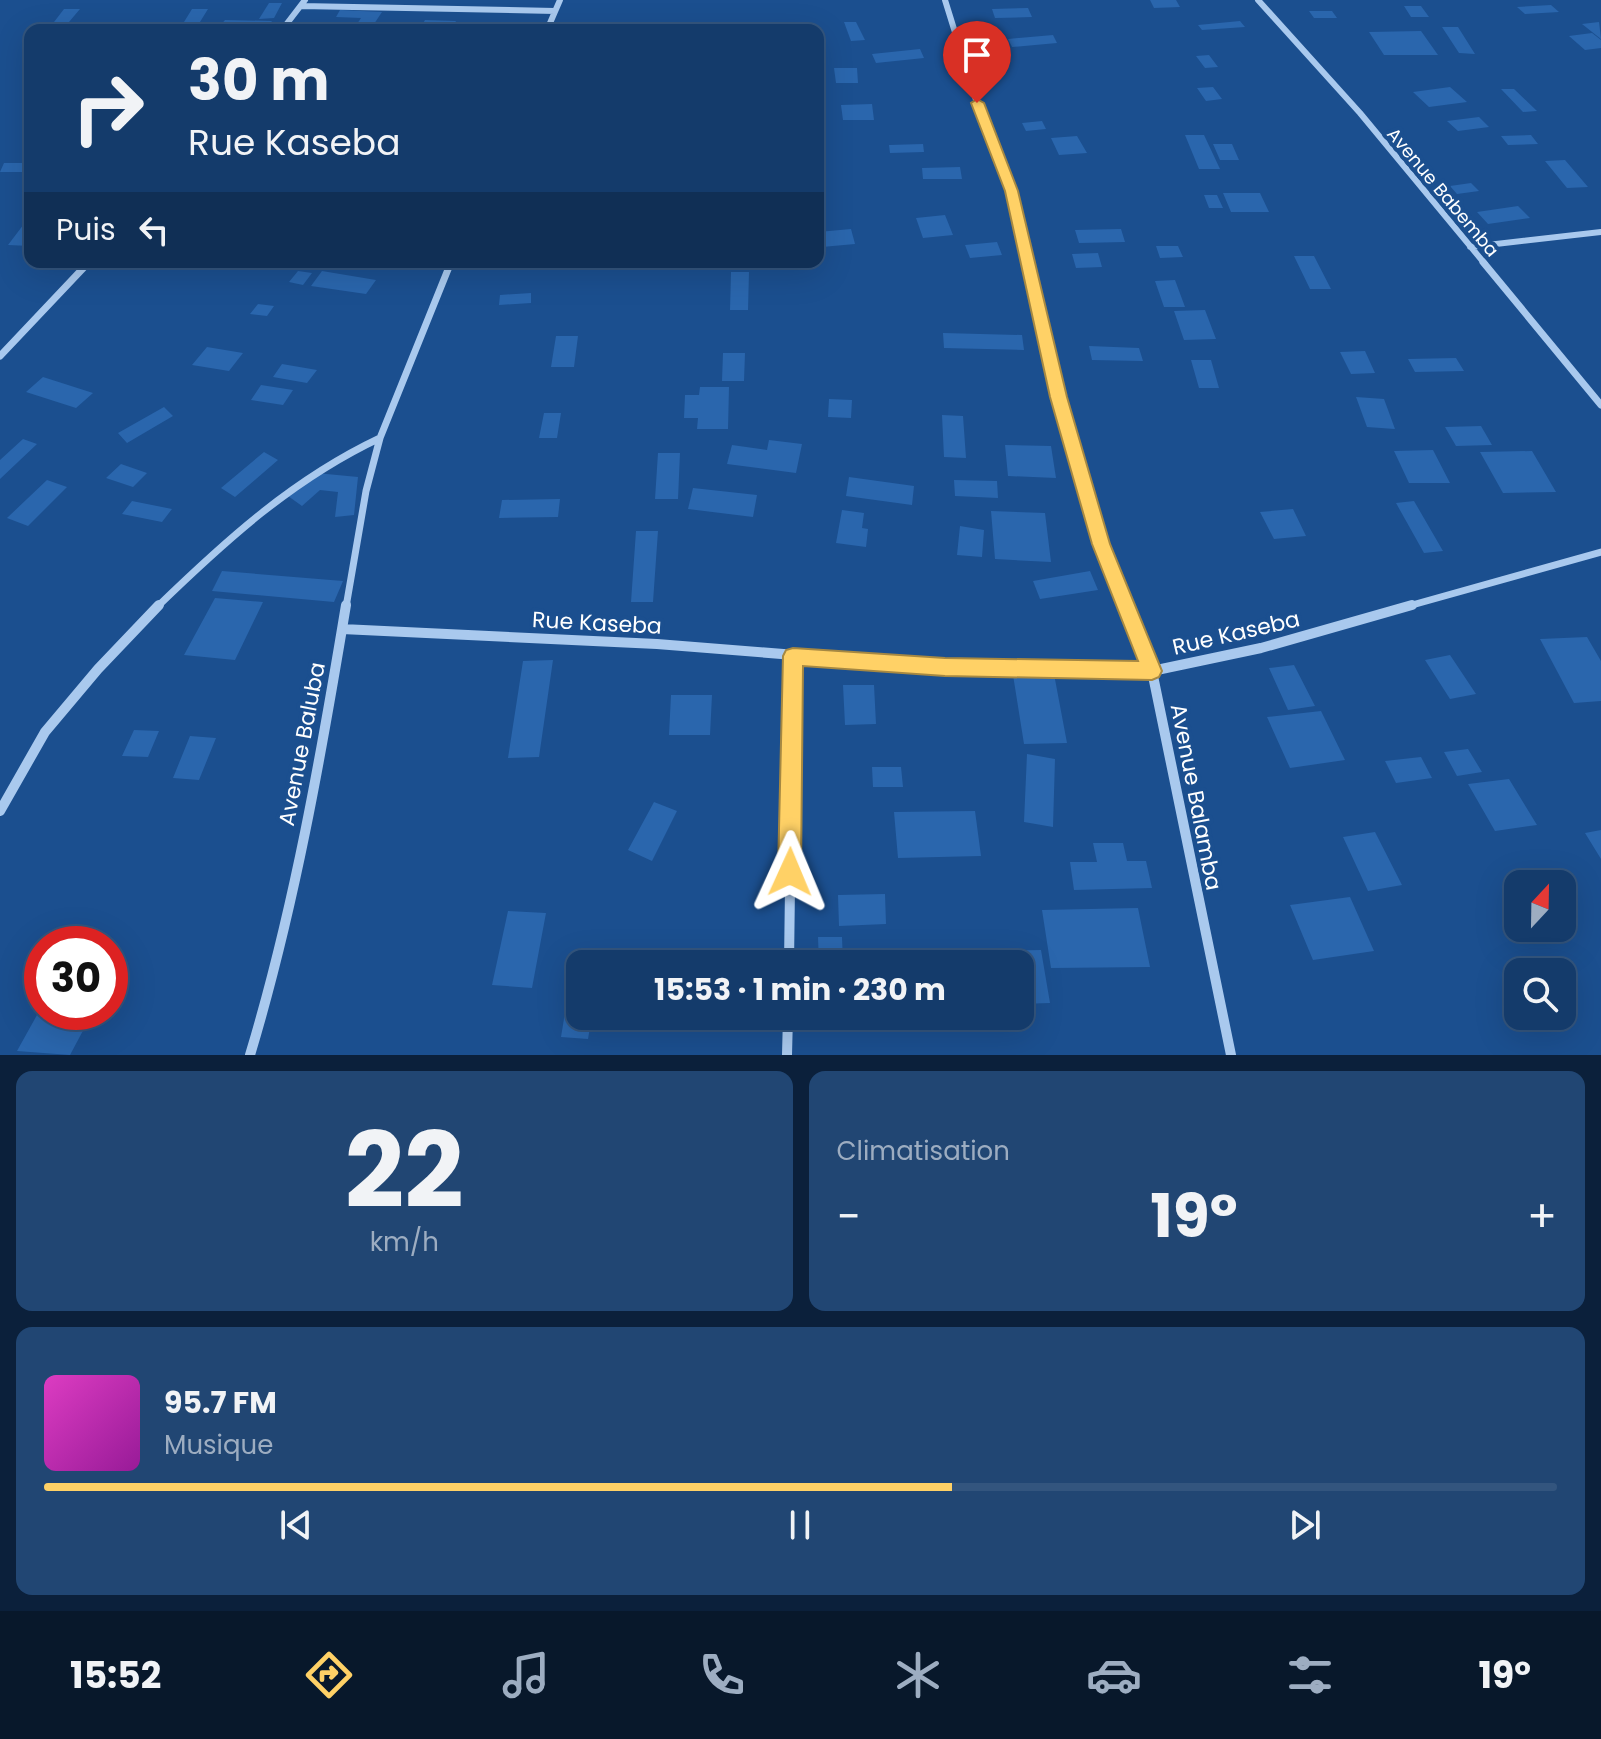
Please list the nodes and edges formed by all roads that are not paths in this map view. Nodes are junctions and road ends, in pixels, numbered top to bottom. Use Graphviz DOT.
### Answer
graph roads {
  1 [pos="560,0"];
  2 [pos="945,0"];
  3 [pos="1258,0"];
  4 [pos="303,3"];
  5 [pos="555,11"];
  6 [pos="287,24"];
  7 [pos="550,24"];
  8 [pos="1601,232"];
  9 [pos="1470,247"];
  10 [pos="83,268"];
  11 [pos="449,268"];
  12 [pos="0,356"];
  13 [pos="1601,405"];
  14 [pos="380,438"];
  15 [pos="1601,552"];
  16 [pos="342,629"];
  17 [pos="793,656"];
  18 [pos="1152,671"];
  19 [pos="0,811"];
  20 [pos="789,950"];
  21 [pos="788,1030"];
  22 [pos="250,1055"];
  23 [pos="787,1055"];
  24 [pos="1231,1055"];
  1 -- 5 [label="street"];
  2 -- 18 [label="street, Avenue Balamba"];
  3 -- 9 [label="street, Avenue Babemba"];
  4 -- 5 [label="street"];
  4 -- 6 [label="street"];
  5 -- 7 [label="street"];
  8 -- 9 [label="street"];
  9 -- 13 [label="street, Avenue Babemba"];
  10 -- 12 [label="street"];
  11 -- 14 [label="street, Avenue Baluba"];
  14 -- 16 [label="street, Avenue Baluba"];
  14 -- 19 [label="street"];
  15 -- 18 [label="street, Rue Kaseba"];
  16 -- 17 [label="street, Rue Kaseba"];
  16 -- 22 [label="street, Avenue Baluba"];
  17 -- 18 [label="street, Rue Kaseba"];
  17 -- 20 [label="street"];
  18 -- 24 [label="street, Avenue Balamba"];
  21 -- 23 [label="street"];
}
